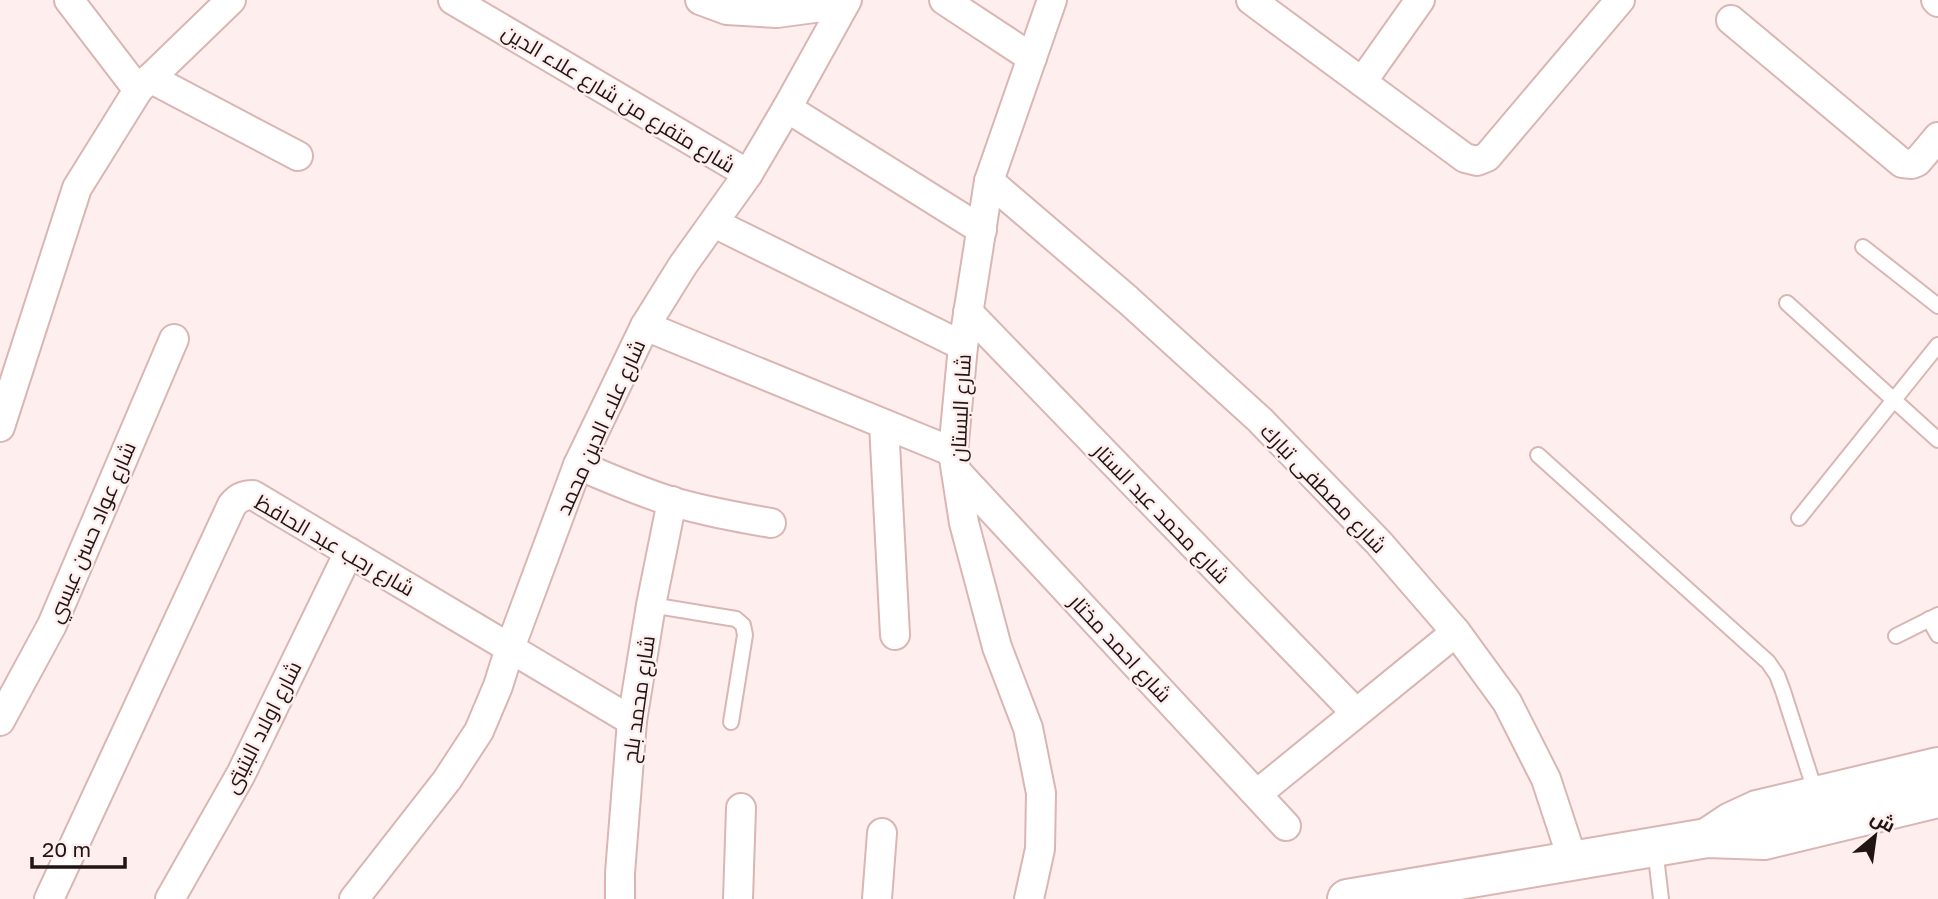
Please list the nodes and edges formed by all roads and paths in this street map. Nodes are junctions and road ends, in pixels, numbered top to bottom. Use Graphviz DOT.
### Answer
graph roads {
  1 [pos="69,0"];
  2 [pos="231,0"];
  3 [pos="453,0"];
  4 [pos="700,0"];
  5 [pos="944,0"];
  6 [pos="1052,0"];
  7 [pos="1420,0"];
  8 [pos="1620,0"];
  9 [pos="845,2"];
  10 [pos="1258,2"];
  11 [pos="1731,20"];
  12 [pos="1032,58"];
  13 [pos="1362,82"];
  14 [pos="144,84"];
  15 [pos="787,108"];
  16 [pos="1938,137"];
  17 [pos="298,156"];
  18 [pos="748,174"];
  19 [pos="989,181"];
  20 [pos="714,223"];
  21 [pos="982,230"];
  22 [pos="1863,247"];
  23 [pos="1787,303"];
  24 [pos="1938,306"];
  25 [pos="968,312"];
  26 [pos="645,326"];
  27 [pos="174,339"];
  28 [pos="1938,345"];
  29 [pos="963,346"];
  30 [pos="1894,400"];
  31 [pos="884,424"];
  32 [pos="0,427"];
  33 [pos="1938,440"];
  34 [pos="1538,455"];
  35 [pos="955,461"];
  36 [pos="578,465"];
  37 [pos="672,501"];
  38 [pos="1799,518"];
  39 [pos="771,523"];
  40 [pos="349,552"];
  41 [pos="651,605"];
  42 [pos="1933,617"];
  43 [pos="1456,632"];
  44 [pos="895,635"];
  45 [pos="1938,635"];
  46 [pos="1896,636"];
  47 [pos="510,648"];
  48 [pos="1356,713"];
  49 [pos="0,721"];
  50 [pos="632,721"];
  51 [pos="731,722"];
  52 [pos="1938,767"];
  53 [pos="1257,794"];
  54 [pos="1816,795"];
  55 [pos="1938,798"];
  56 [pos="741,808"];
  57 [pos="1286,826"];
  58 [pos="882,833"];
  59 [pos="1707,838"];
  60 [pos="1655,846"];
  61 [pos="1573,861"];
  62 [pos="1490,887"];
  63 [pos="49,899"];
  64 [pos="170,899"];
  65 [pos="354,899"];
  66 [pos="620,899"];
  67 [pos="738,899"];
  68 [pos="877,899"];
  69 [pos="1029,899"];
  70 [pos="1347,899"];
  71 [pos="1661,899"];
  1 -- 14 [label="street"];
  2 -- 14 [label="street"];
  3 -- 18 [label="street, شارع متفرع من شارع علاء الدين"];
  4 -- 9 [label="street"];
  5 -- 12 [label="street"];
  6 -- 12 [label="street, شارع البستان"];
  7 -- 13 [label="street"];
  8 -- 13 [label="street"];
  9 -- 15 [label="street, شارع علاء الدين محمد"];
  10 -- 13 [label="street"];
  11 -- 16 [label="street"];
  12 -- 19 [label="street, شارع البستان"];
  14 -- 17 [label="street"];
  14 -- 32 [label="street"];
  15 -- 18 [label="street, شارع علاء الدين محمد"];
  15 -- 21 [label="street"];
  18 -- 20 [label="street, شارع علاء الدين محمد"];
  19 -- 21 [label="street, شارع البستان"];
  19 -- 43 [label="street, شارع مصطفى تبارك"];
  20 -- 26 [label="street, شارع علاء الدين محمد"];
  20 -- 29 [label="street"];
  21 -- 25 [label="street, شارع البستان"];
  22 -- 24 [label="lane"];
  23 -- 30 [label="lane"];
  25 -- 29 [label="street, شارع البستان"];
  25 -- 48 [label="street, شارع محمد عبد الستار"];
  26 -- 31 [label="street, شارع احمد مختار"];
  26 -- 36 [label="street, شارع علاء الدين محمد"];
  27 -- 49 [label="street, شارع عواد حسن عيسي"];
  28 -- 30 [label="lane"];
  29 -- 35 [label="street, شارع البستان"];
  30 -- 33 [label="lane"];
  30 -- 38 [label="lane"];
  31 -- 35 [label="street, شارع احمد مختار"];
  31 -- 44 [label="street"];
  34 -- 54 [label="lane"];
  35 -- 53 [label="street, شارع احمد مختار"];
  35 -- 69 [label="street, شارع البستان"];
  36 -- 37 [label="street"];
  36 -- 47 [label="street, شارع علاء الدين محمد"];
  37 -- 39 [label="street"];
  37 -- 41 [label="street, شارع محمد بلح"];
  40 -- 47 [label="street, شارع رجب عبد الحافظ"];
  40 -- 63 [label="street, شارع رجب عبد الحافظ"];
  40 -- 64 [label="street, شارع اولاد البتيتى"];
  41 -- 50 [label="street, شارع محمد بلح"];
  41 -- 51 [label="lane"];
  42 -- 45 [label="lane"];
  42 -- 46 [label="lane"];
  43 -- 48 [label="street"];
  43 -- 61 [label="street, شارع مصطفى تبارك"];
  47 -- 50 [label="street, شارع رجب عبد الحافظ"];
  47 -- 65 [label="street, شارع علاء الدين محمد"];
  48 -- 53 [label="street"];
  50 -- 66 [label="street, شارع محمد بلح"];
  52 -- 54 [label="main road"];
  53 -- 57 [label="street, شارع احمد مختار"];
  54 -- 59 [label="main road"];
  55 -- 59 [label="main road"];
  56 -- 67 [label="street"];
  58 -- 68 [label="street"];
  59 -- 60 [label="main road"];
  60 -- 61 [label="main road"];
  60 -- 71 [label="lane"];
  61 -- 62 [label="main road"];
  62 -- 70 [label="main road"];
}
